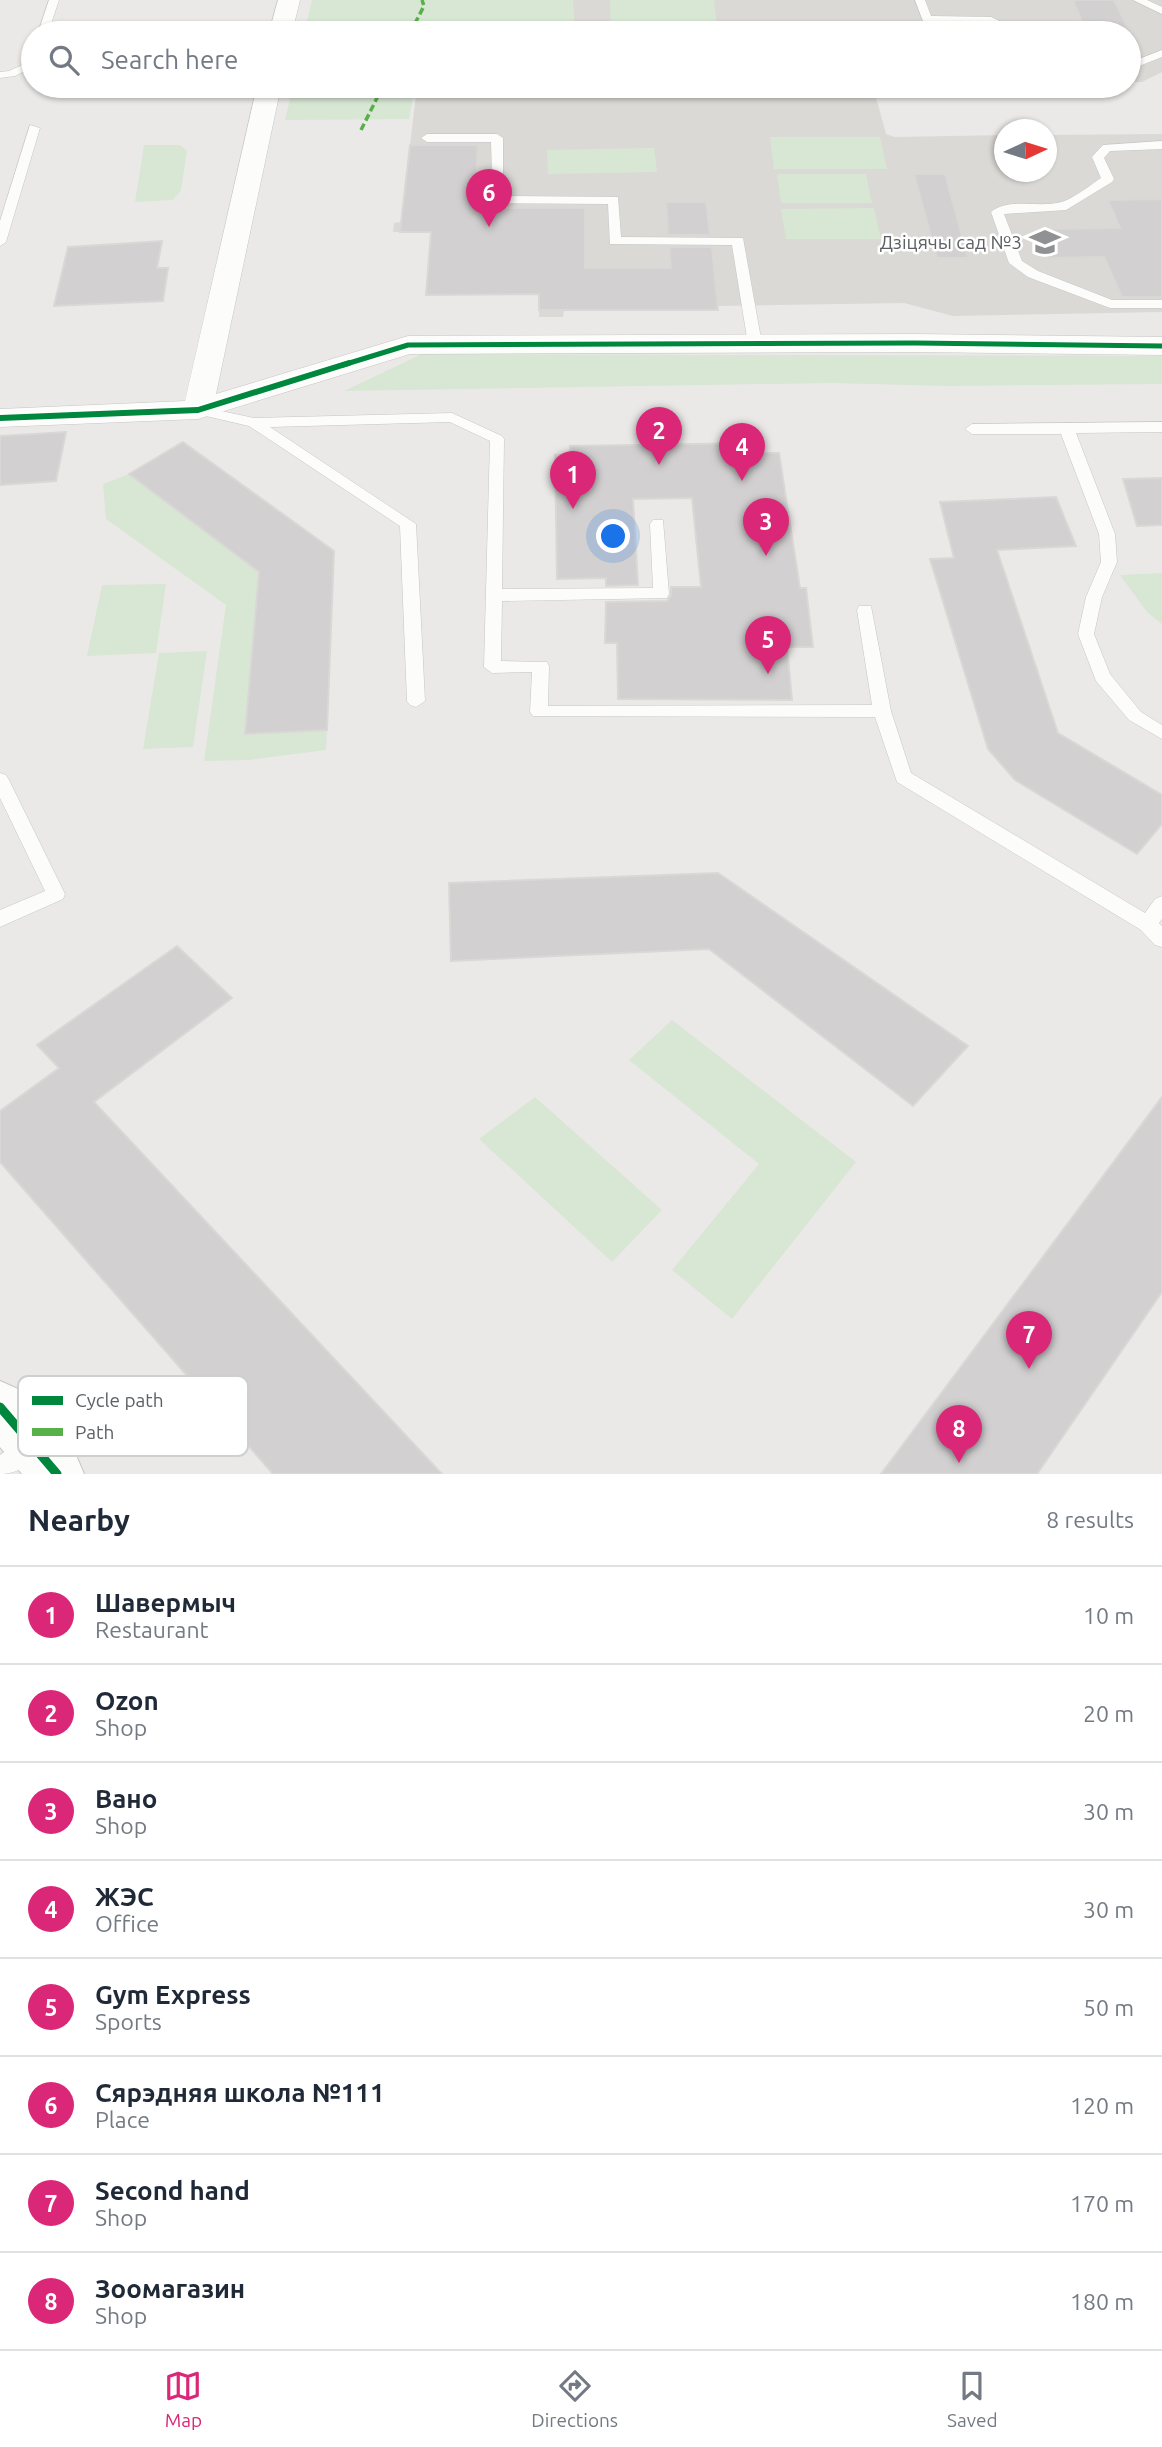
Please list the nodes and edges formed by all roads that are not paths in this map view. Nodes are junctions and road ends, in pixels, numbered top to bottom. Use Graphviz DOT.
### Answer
graph roads {
  1 [pos="54,0"];
  2 [pos="289,0"];
  3 [pos="920,0"];
  4 [pos="1138,0"];
  5 [pos="1162,10"];
  6 [pos="47,21"];
  7 [pos="284,21"];
  8 [pos="993,21"];
  9 [pos="1162,52"];
  10 [pos="1141,62"];
  11 [pos="21,69"];
  12 [pos="0,75"];
  13 [pos="267,98"];
  14 [pos="34,128"];
  15 [pos="427,138"];
  16 [pos="1162,145"];
  17 [pos="0,242"];
  18 [pos="1162,304"];
  19 [pos="755,344"];
  20 [pos="1162,346"];
  21 [pos="198,410"];
  22 [pos="0,418"];
  23 [pos="254,423"];
  24 [pos="1162,427"];
  25 [pos="972,429"];
  26 [pos="1067,429"];
  27 [pos="658,524"];
  28 [pos="492,595"];
  29 [pos="865,610"];
  30 [pos="416,701"];
  31 [pos="882,711"];
  32 [pos="1162,733"];
  33 [pos="0,780"];
  34 [pos="1162,904"];
  35 [pos="0,919"];
  36 [pos="1148,924"];
  37 [pos="1162,939"];
  1 -- 6 [label="lane"];
  2 -- 7 [label="street"];
  3 -- 8 [label="lane"];
  4 -- 5 [label="lane"];
  9 -- 10 [label="lane"];
  11 -- 12 [label="lane"];
  13 -- 21 [label="street"];
  14 -- 17 [label="lane"];
  15 -- 19 [label="lane"];
  16 -- 18 [label="lane"];
  19 -- 20 [label="street"];
  19 -- 21 [label="street"];
  21 -- 22 [label="street"];
  21 -- 23 [label="lane"];
  23 -- 28 [label="lane"];
  23 -- 30 [label="lane"];
  24 -- 26 [label="lane"];
  25 -- 26 [label="lane"];
  26 -- 32 [label="lane"];
  27 -- 28 [label="lane"];
  28 -- 31 [label="lane"];
  29 -- 31 [label="lane"];
  31 -- 36 [label="lane"];
  33 -- 35 [label="lane"];
  34 -- 36 [label="lane"];
  36 -- 37 [label="lane"];
}
